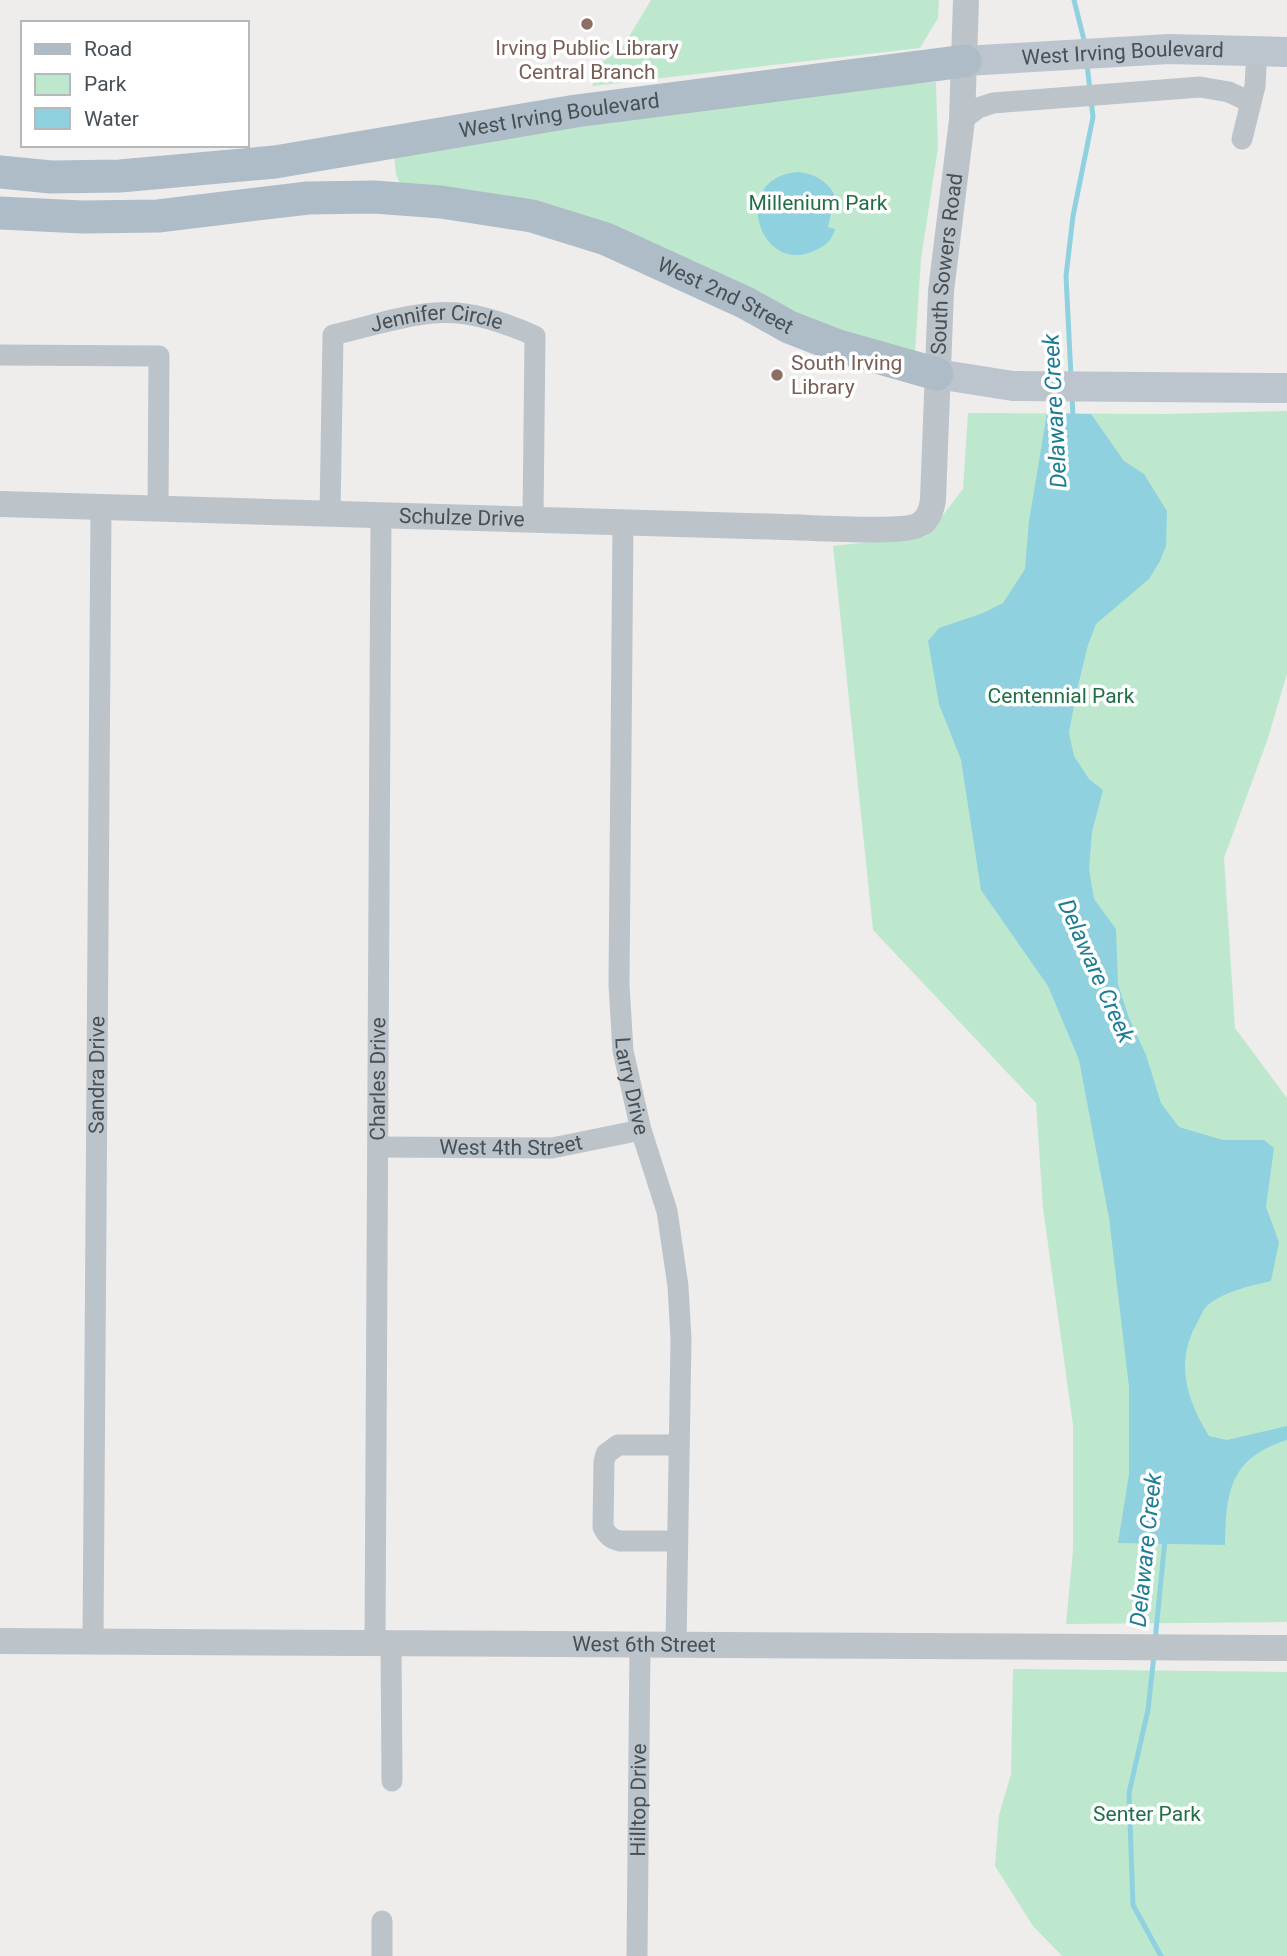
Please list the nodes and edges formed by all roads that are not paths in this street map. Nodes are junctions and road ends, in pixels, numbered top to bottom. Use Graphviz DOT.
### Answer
graph roads {
  1 [pos="966,0"];
  2 [pos="1256,51"];
  3 [pos="1287,52"];
  4 [pos="965,61"];
  5 [pos="1250,102"];
  6 [pos="962,120"];
  7 [pos="1242,139"];
  8 [pos="365,146"];
  9 [pos="0,172"];
  10 [pos="373,197"];
  11 [pos="0,214"];
  12 [pos="0,355"];
  13 [pos="937,374"];
  14 [pos="1287,388"];
  15 [pos="0,504"];
  16 [pos="101,507"];
  17 [pos="158,509"];
  18 [pos="330,514"];
  19 [pos="381,515"];
  20 [pos="533,519"];
  21 [pos="623,522"];
  22 [pos="921,524"];
  23 [pos="641,1130"];
  24 [pos="378,1147"];
  25 [pos="679,1445"];
  26 [pos="677,1541"];
  27 [pos="0,1641"];
  28 [pos="93,1642"];
  29 [pos="383,1643"];
  30 [pos="640,1645"];
  31 [pos="676,1645"];
  32 [pos="1287,1648"];
  33 [pos="392,1782"];
  34 [pos="382,1921"];
  35 [pos="382,1956"];
  36 [pos="637,1956"];
  1 -- 4 [label="street, South Sowers Road"];
  2 -- 3 [label="main road, West Irving Boulevard"];
  2 -- 4 [label="main road, West Irving Boulevard"];
  2 -- 5 [label="street"];
  4 -- 6 [label="street, South Sowers Road"];
  4 -- 8 [label="main road, West Irving Boulevard"];
  5 -- 6 [label="street"];
  5 -- 7 [label="street"];
  6 -- 13 [label="street, South Sowers Road"];
  8 -- 9 [label="main road, West Irving Boulevard"];
  8 -- 10 [label="main road"];
  10 -- 11 [label="main road"];
  10 -- 13 [label="main road, West 2nd Street"];
  12 -- 17 [label="street"];
  13 -- 14 [label="main road, West 2nd Street"];
  13 -- 22 [label="street, South Sowers Road"];
  15 -- 16 [label="street, Schulze Drive"];
  16 -- 17 [label="street, Schulze Drive"];
  16 -- 28 [label="street, Sandra Drive"];
  17 -- 18 [label="street, Schulze Drive"];
  18 -- 19 [label="street, Schulze Drive"];
  18 -- 20 [label="street, Jennifer Circle"];
  19 -- 20 [label="street, Schulze Drive"];
  19 -- 24 [label="street, Charles Drive"];
  20 -- 21 [label="street, Schulze Drive"];
  21 -- 22 [label="street, Schulze Drive"];
  21 -- 23 [label="street, Larry Drive"];
  23 -- 24 [label="street, West 4th Street"];
  23 -- 25 [label="street, Larry Drive"];
  24 -- 29 [label="street, Charles Drive"];
  25 -- 26 [label="street, Larry Drive"];
  25 -- 26 [label="street"];
  26 -- 31 [label="street, Larry Drive"];
  27 -- 28 [label="street, West 6th Street"];
  28 -- 29 [label="street, West 6th Street"];
  29 -- 30 [label="street, West 6th Street"];
  29 -- 33 [label="street, Charles Drive"];
  30 -- 31 [label="street, West 6th Street"];
  30 -- 36 [label="street, Hilltop Drive"];
  31 -- 32 [label="street, West 6th Street"];
  34 -- 35 [label="street"];
}
